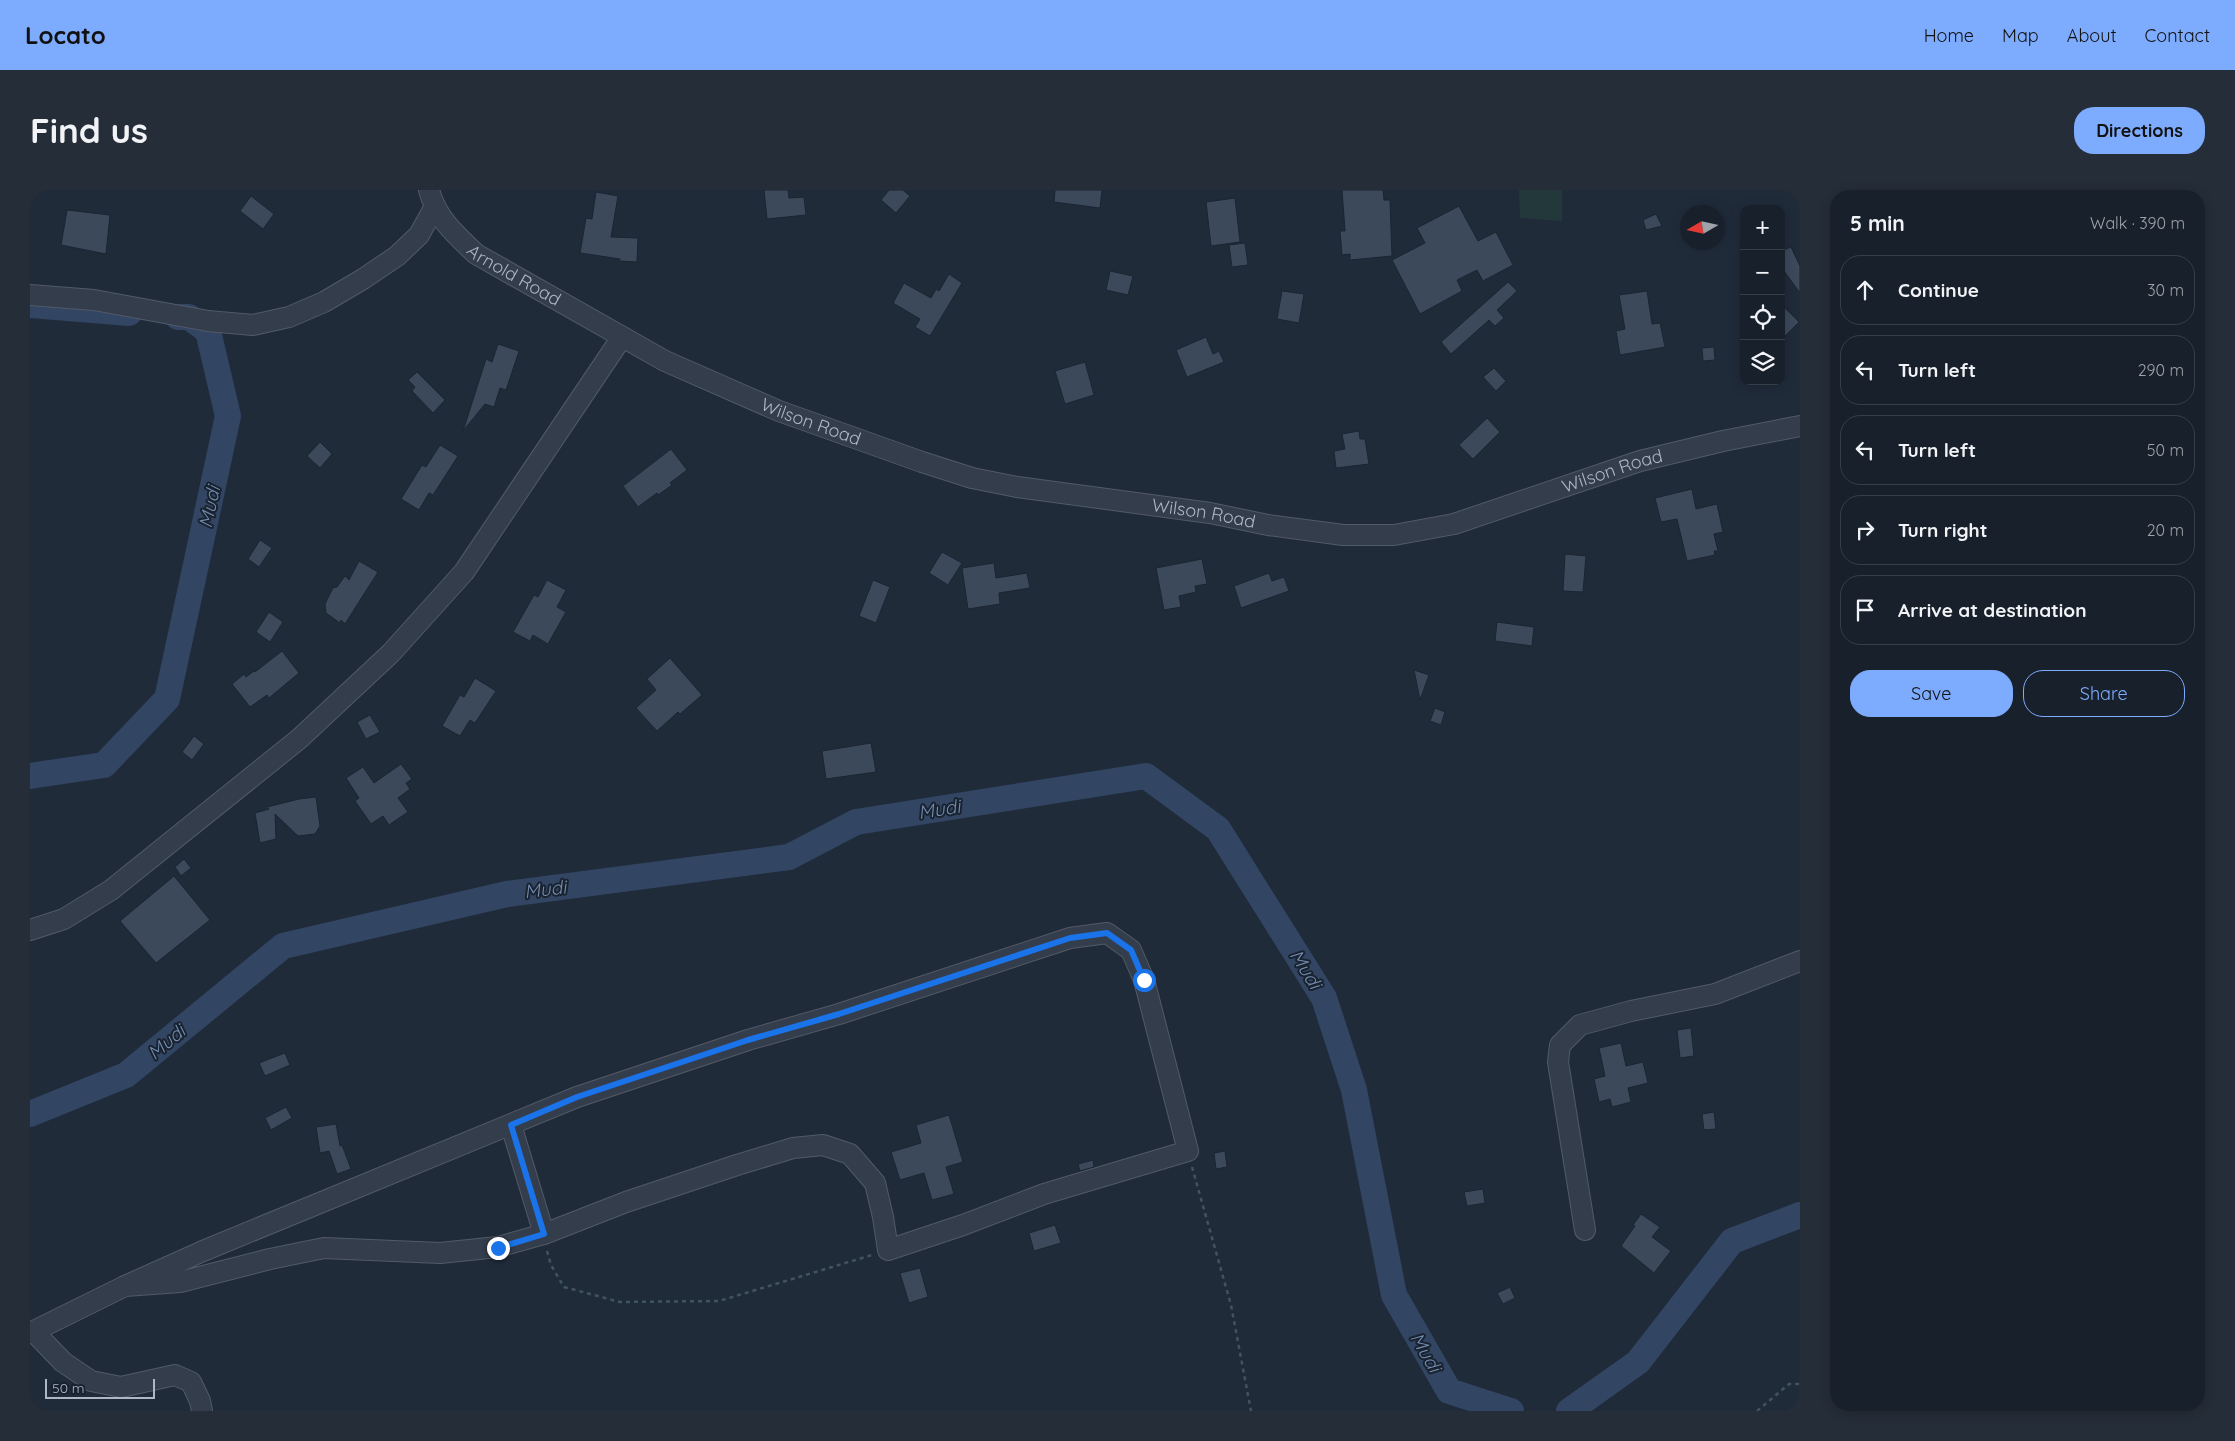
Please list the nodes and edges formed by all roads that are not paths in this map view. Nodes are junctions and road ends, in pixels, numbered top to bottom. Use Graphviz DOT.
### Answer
graph roads {
  1 [pos="431,199"];
  2 [pos="30,294"];
  3 [pos="622,337"];
  4 [pos="1800,426"];
  5 [pos="30,930"];
  6 [pos="1800,961"];
  7 [pos="511,1125"];
  8 [pos="1585,1230"];
  9 [pos="544,1234"];
  10 [pos="125,1286"];
  11 [pos="32,1333"];
  12 [pos="202,1411"];
  1 -- 2 [label="street"];
  1 -- 3 [label="street, Arnold Road"];
  3 -- 4 [label="street, Wilson Road"];
  3 -- 5 [label="street"];
  6 -- 8 [label="street"];
  7 -- 9 [label="street"];
  7 -- 9 [label="street"];
  7 -- 10 [label="street"];
  9 -- 10 [label="street"];
  10 -- 11 [label="street"];
  11 -- 12 [label="street"];
}
